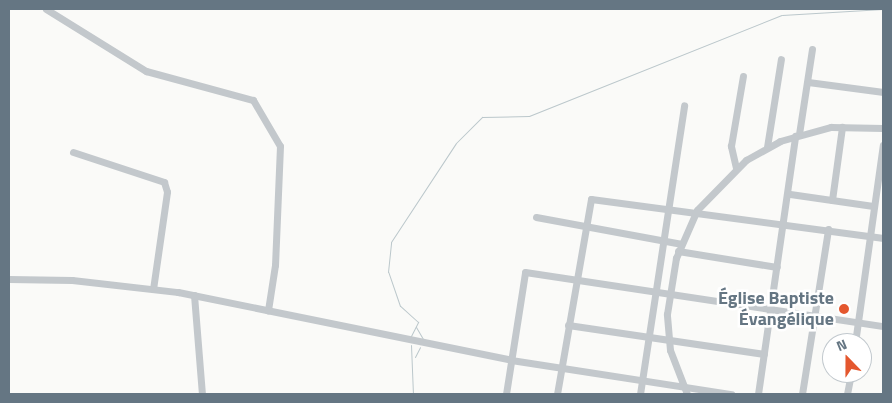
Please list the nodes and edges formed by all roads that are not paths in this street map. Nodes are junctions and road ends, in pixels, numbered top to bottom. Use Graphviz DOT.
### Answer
graph roads {
  1 [pos="46,9"];
  2 [pos="812,49"];
  3 [pos="781,59"];
  4 [pos="743,76"];
  5 [pos="808,82"];
  6 [pos="883,92"];
  7 [pos="684,105"];
  8 [pos="842,126"];
  9 [pos="883,128"];
  10 [pos="797,135"];
  11 [pos="883,145"];
  12 [pos="766,147"];
  13 [pos="73,152"];
  14 [pos="736,168"];
  15 [pos="790,194"];
  16 [pos="832,200"];
  17 [pos="873,206"];
  18 [pos="670,209"];
  19 [pos="697,210"];
  20 [pos="536,217"];
  21 [pos="786,223"];
  22 [pos="586,227"];
  23 [pos="828,229"];
  24 [pos="869,236"];
  25 [pos="883,238"];
  26 [pos="662,241"];
  27 [pos="680,248"];
  28 [pos="777,268"];
  29 [pos="9,279"];
  30 [pos="575,280"];
  31 [pos="153,289"];
  32 [pos="653,292"];
  33 [pos="670,294"];
  34 [pos="194,295"];
  35 [pos="268,310"];
  36 [pos="770,310"];
  37 [pos="814,315"];
  38 [pos="858,322"];
  39 [pos="568,325"];
  40 [pos="883,326"];
  41 [pos="856,333"];
  42 [pos="646,337"];
  43 [pos="669,341"];
  44 [pos="764,354"];
  45 [pos="511,360"];
  46 [pos="560,369"];
  47 [pos="642,381"];
  48 [pos="685,391"];
  49 [pos="202,394"];
  50 [pos="506,394"];
  51 [pos="557,394"];
  52 [pos="640,394"];
  53 [pos="731,394"];
  54 [pos="758,394"];
  55 [pos="802,394"];
  1 -- 35 [label="street"];
  2 -- 5 [label="street"];
  3 -- 12 [label="street"];
  4 -- 14 [label="street"];
  5 -- 6 [label="street"];
  5 -- 10 [label="street"];
  7 -- 18 [label="street"];
  8 -- 9 [label="street"];
  8 -- 10 [label="street"];
  8 -- 16 [label="street"];
  10 -- 12 [label="street"];
  10 -- 15 [label="street"];
  11 -- 17 [label="street"];
  12 -- 14 [label="street"];
  13 -- 31 [label="street"];
  14 -- 19 [label="street"];
  15 -- 16 [label="street"];
  15 -- 21 [label="street"];
  16 -- 17 [label="street"];
  17 -- 24 [label="street"];
  18 -- 19 [label="street"];
  18 -- 22 [label="street"];
  18 -- 26 [label="street"];
  19 -- 21 [label="street"];
  19 -- 27 [label="street"];
  20 -- 22 [label="street"];
  21 -- 23 [label="street"];
  21 -- 28 [label="street"];
  22 -- 26 [label="street"];
  22 -- 30 [label="street"];
  23 -- 24 [label="street"];
  23 -- 37 [label="street"];
  24 -- 25 [label="street"];
  24 -- 38 [label="street"];
  26 -- 27 [label="street"];
  26 -- 32 [label="street"];
  27 -- 28 [label="street"];
  27 -- 33 [label="street"];
  28 -- 36 [label="street"];
  29 -- 31 [label="street"];
  30 -- 32 [label="street"];
  30 -- 39 [label="street"];
  30 -- 45 [label="street"];
  31 -- 34 [label="street"];
  32 -- 33 [label="street"];
  32 -- 42 [label="street"];
  33 -- 36 [label="street"];
  33 -- 43 [label="street"];
  34 -- 35 [label="street"];
  34 -- 49 [label="street"];
  35 -- 45 [label="street"];
  36 -- 37 [label="street"];
  36 -- 44 [label="street"];
  37 -- 38 [label="street"];
  37 -- 55 [label="street"];
  38 -- 40 [label="street"];
  38 -- 41 [label="street"];
  39 -- 42 [label="street"];
  39 -- 46 [label="street"];
  42 -- 43 [label="street"];
  42 -- 47 [label="street"];
  43 -- 44 [label="street"];
  43 -- 48 [label="street"];
  44 -- 54 [label="street"];
  45 -- 46 [label="street"];
  45 -- 50 [label="street"];
  46 -- 47 [label="street"];
  46 -- 51 [label="street"];
  47 -- 48 [label="street"];
  47 -- 52 [label="street"];
  48 -- 53 [label="street"];
}
